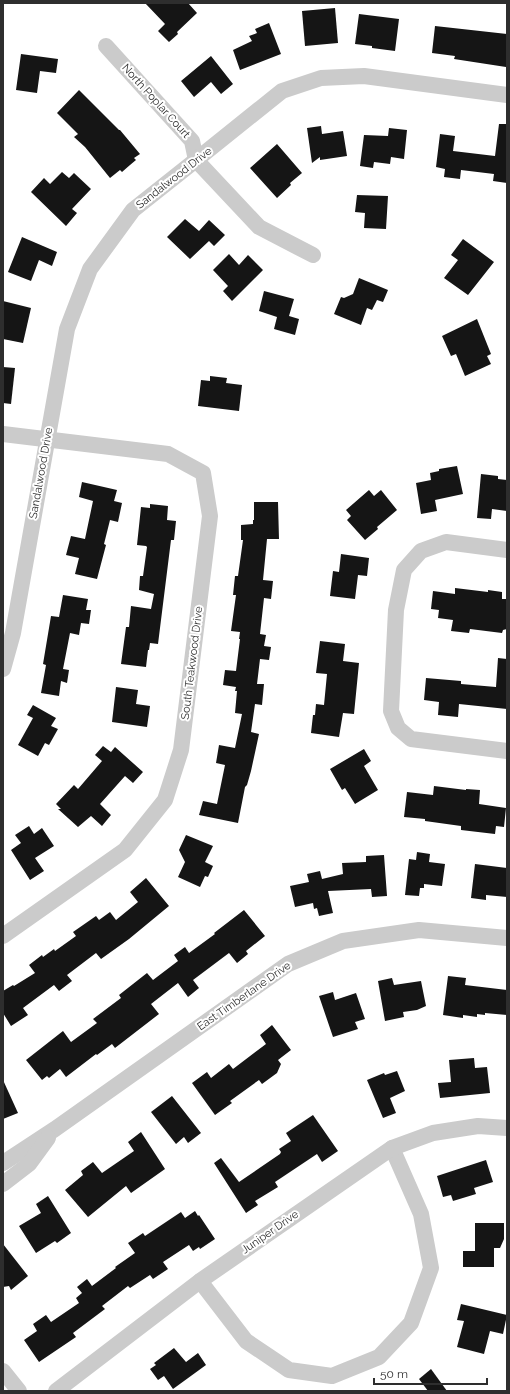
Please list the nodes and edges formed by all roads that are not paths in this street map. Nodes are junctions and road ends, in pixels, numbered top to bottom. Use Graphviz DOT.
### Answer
graph roads {
  1 [pos="106,46"];
  2 [pos="507,95"];
  3 [pos="196,160"];
  4 [pos="313,255"];
  5 [pos="3,434"];
  6 [pos="47,439"];
  7 [pos="507,550"];
  8 [pos="8,632"];
  9 [pos="3,668"];
  10 [pos="507,750"];
  11 [pos="3,936"];
  12 [pos="507,938"];
  13 [pos="507,1128"];
  14 [pos="55,1129"];
  15 [pos="392,1148"];
  16 [pos="3,1163"];
  17 [pos="3,1184"];
  18 [pos="200,1281"];
  19 [pos="3,1371"];
  20 [pos="19,1391"];
  21 [pos="56,1391"];
  1 -- 3 [label="street, North Poplar Court"];
  2 -- 3 [label="street, Sandalwood Drive"];
  3 -- 4 [label="street"];
  3 -- 6 [label="street, Sandalwood Drive"];
  5 -- 6 [label="street"];
  6 -- 8 [label="street, Sandalwood Drive"];
  6 -- 11 [label="street, South Teakwood Drive"];
  7 -- 10 [label="street"];
  8 -- 9 [label="street, Sandalwood Drive"];
  12 -- 14 [label="street, East Timberlane Drive"];
  13 -- 15 [label="street, Juniper Drive"];
  14 -- 16 [label="street, East Timberlane Drive"];
  14 -- 17 [label="street, East Timberlane Drive"];
  15 -- 18 [label="street, Juniper Drive"];
  15 -- 18 [label="street"];
  18 -- 21 [label="street, Juniper Drive"];
  19 -- 20 [label="street"];
}
